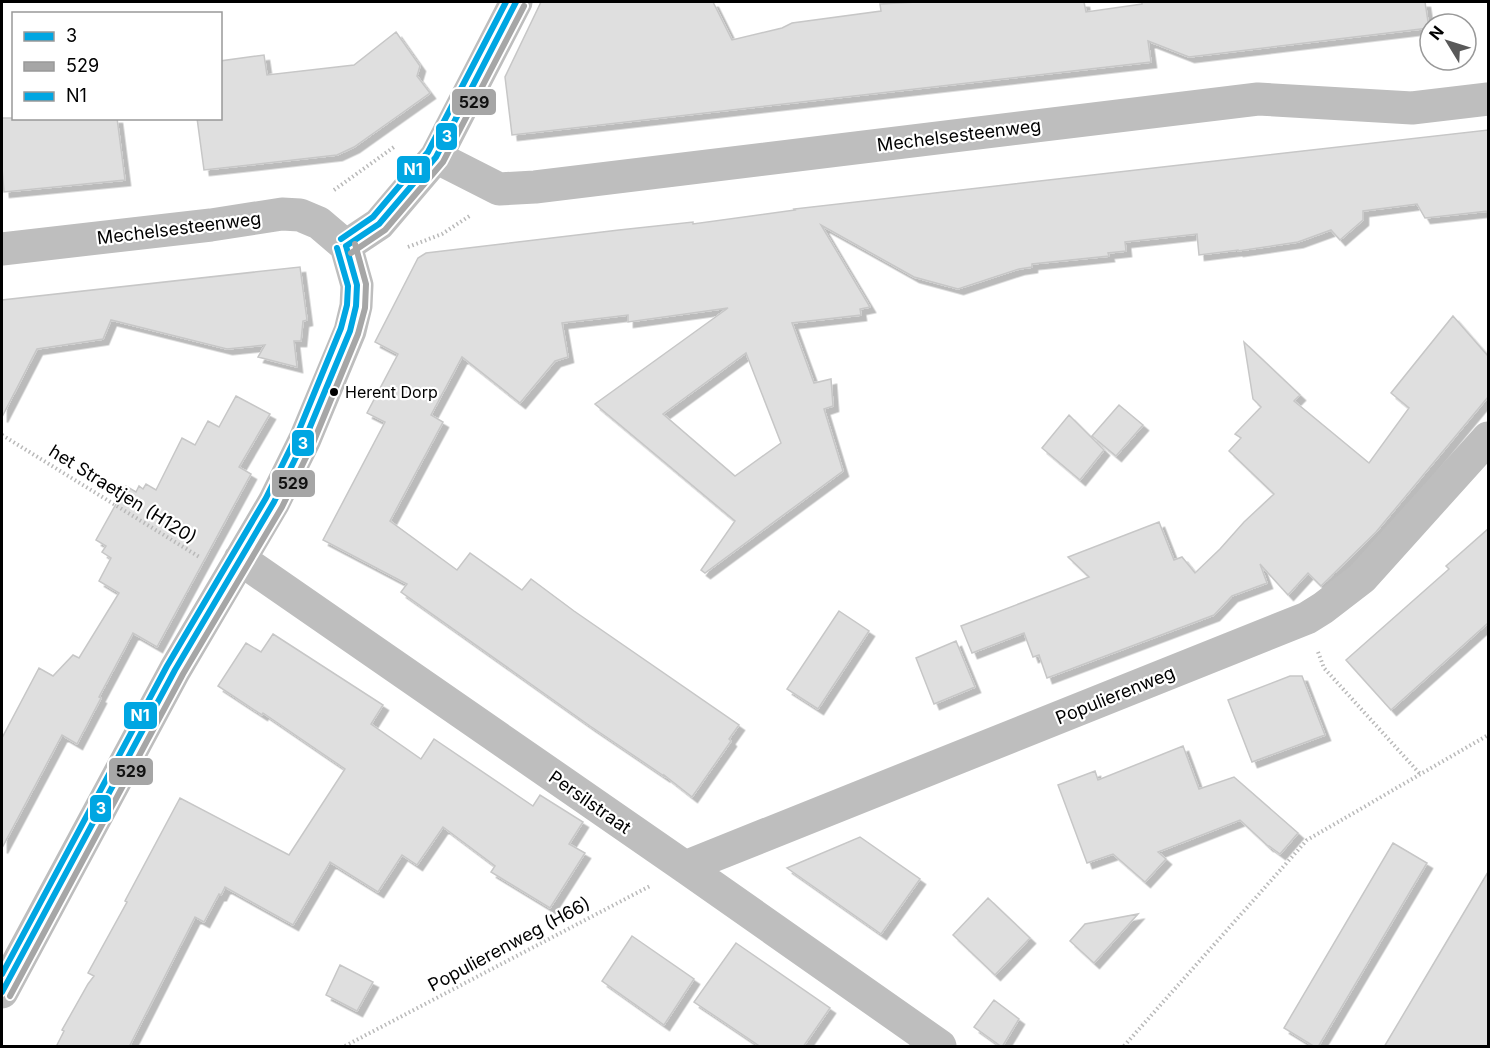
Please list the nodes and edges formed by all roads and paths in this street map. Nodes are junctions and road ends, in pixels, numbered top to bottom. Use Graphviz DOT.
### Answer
graph roads {
  1 [pos="516,2"];
  2 [pos="1488,99"];
  3 [pos="436,157"];
  4 [pos="346,246"];
  5 [pos="2,249"];
  6 [pos="2,435"];
  7 [pos="1488,438"];
  8 [pos="235,567"];
  9 [pos="1307,618"];
  10 [pos="1488,735"];
  11 [pos="1421,775"];
  12 [pos="685,867"];
  13 [pos="2,992"];
  14 [pos="345,1047"];
  15 [pos="939,1047"];
  16 [pos="1124,1047"];
  1 -- 3 [label="street"];
  2 -- 3 [label="street, Mechelsesteenweg"];
  3 -- 4 [label="street"];
  4 -- 5 [label="street, Mechelsesteenweg"];
  4 -- 8 [label="street"];
  6 -- 8 [label="path, het Straetjen (H120)"];
  7 -- 9 [label="street, Populierenweg"];
  8 -- 12 [label="street, Persilstraat"];
  8 -- 13 [label="street"];
  9 -- 11 [label="path"];
  9 -- 12 [label="street, Populierenweg"];
  10 -- 11 [label="path"];
  11 -- 16 [label="path"];
  12 -- 14 [label="path, Populierenweg (H66)"];
  12 -- 15 [label="street, Persilstraat"];
}
